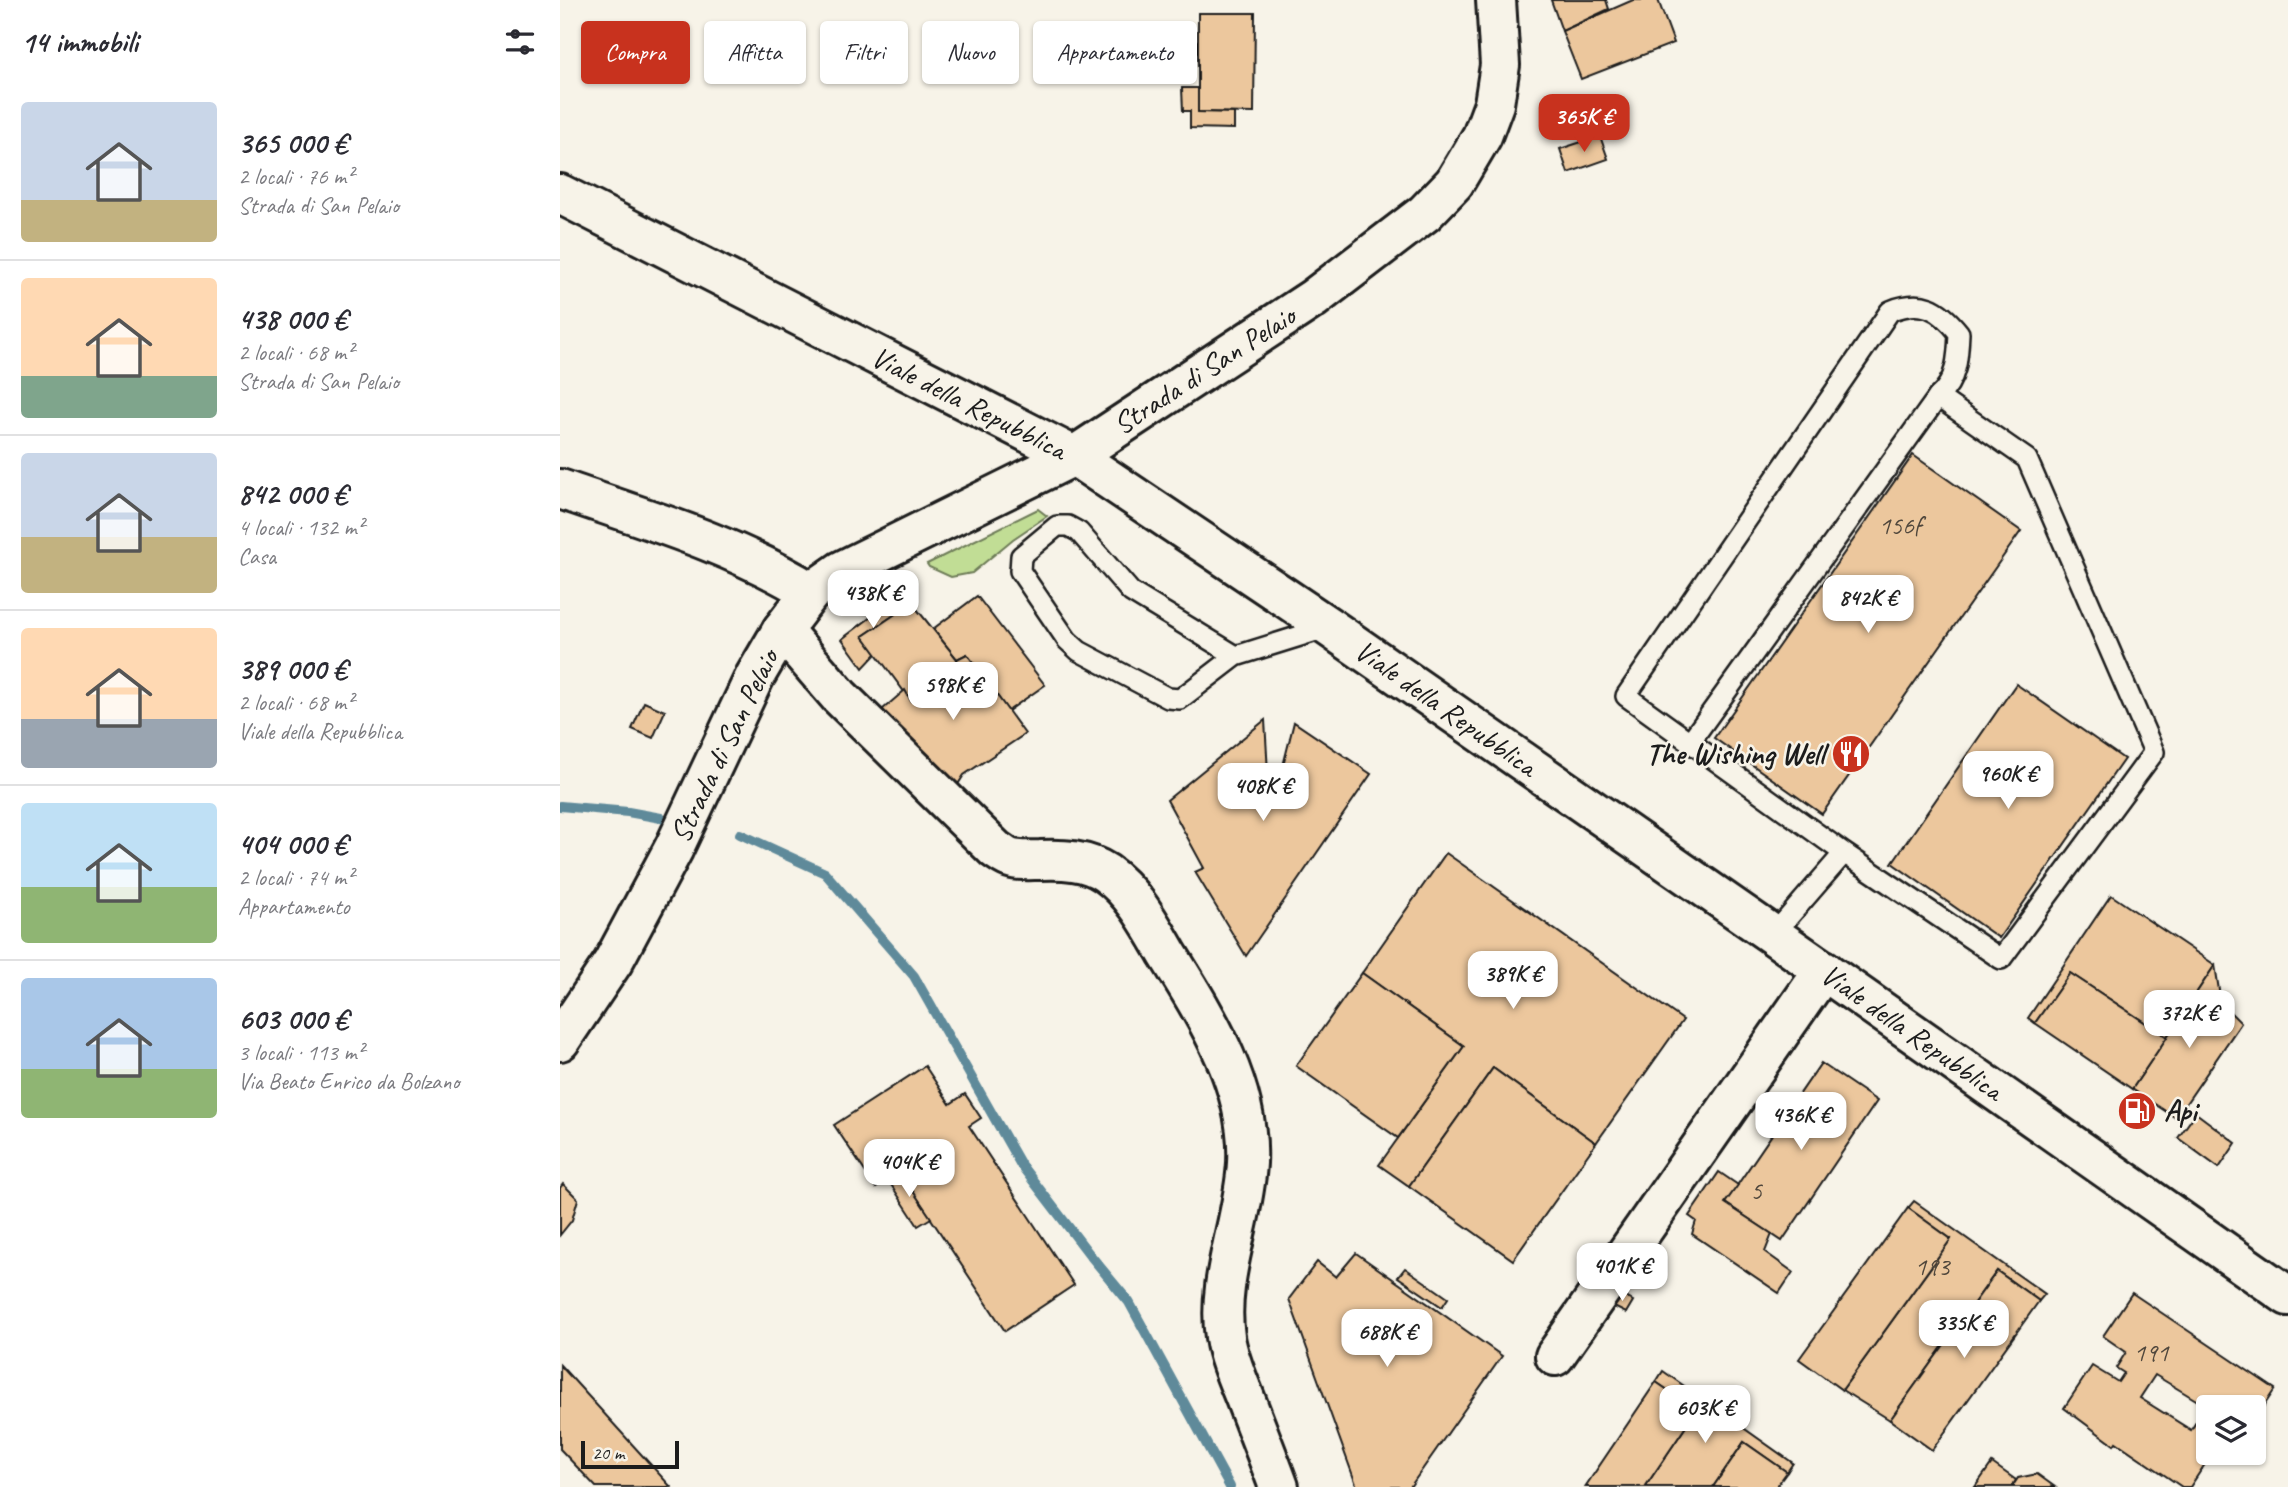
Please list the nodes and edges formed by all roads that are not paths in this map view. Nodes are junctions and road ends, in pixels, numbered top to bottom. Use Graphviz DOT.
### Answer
graph roads {
  1 [pos="1496,0"];
  2 [pos="560,194"];
  3 [pos="1938,397"];
  4 [pos="1074,456"];
  5 [pos="560,489"];
  6 [pos="811,592"];
  7 [pos="1329,627"];
  8 [pos="782,630"];
  9 [pos="1236,656"];
  10 [pos="1690,742"];
  11 [pos="1844,853"];
  12 [pos="1773,935"];
  13 [pos="1824,970"];
  14 [pos="560,1041"];
  15 [pos="2288,1296"];
  16 [pos="1555,1356"];
  17 [pos="1279,1487"];
  1 -- 4 [label="main road, Strada di San Pelaio"];
  2 -- 4 [label="main road, Viale della Repubblica"];
  3 -- 10 [label="lane"];
  3 -- 10 [label="lane"];
  3 -- 11 [label="lane"];
  4 -- 6 [label="main road, Strada di San Pelaio"];
  4 -- 7 [label="main road, Viale della Repubblica"];
  5 -- 6 [label="main road"];
  6 -- 8 [label="main road, Strada di San Pelaio"];
  7 -- 9 [label="lane"];
  7 -- 12 [label="main road, Viale della Repubblica"];
  8 -- 14 [label="main road, Strada di San Pelaio"];
  8 -- 17 [label="main road"];
  9 -- 9 [label="lane"];
  10 -- 11 [label="lane"];
  11 -- 12 [label="lane"];
  12 -- 13 [label="main road, Viale della Repubblica"];
  13 -- 15 [label="main road, Viale della Repubblica"];
  13 -- 16 [label="main road"];
}
